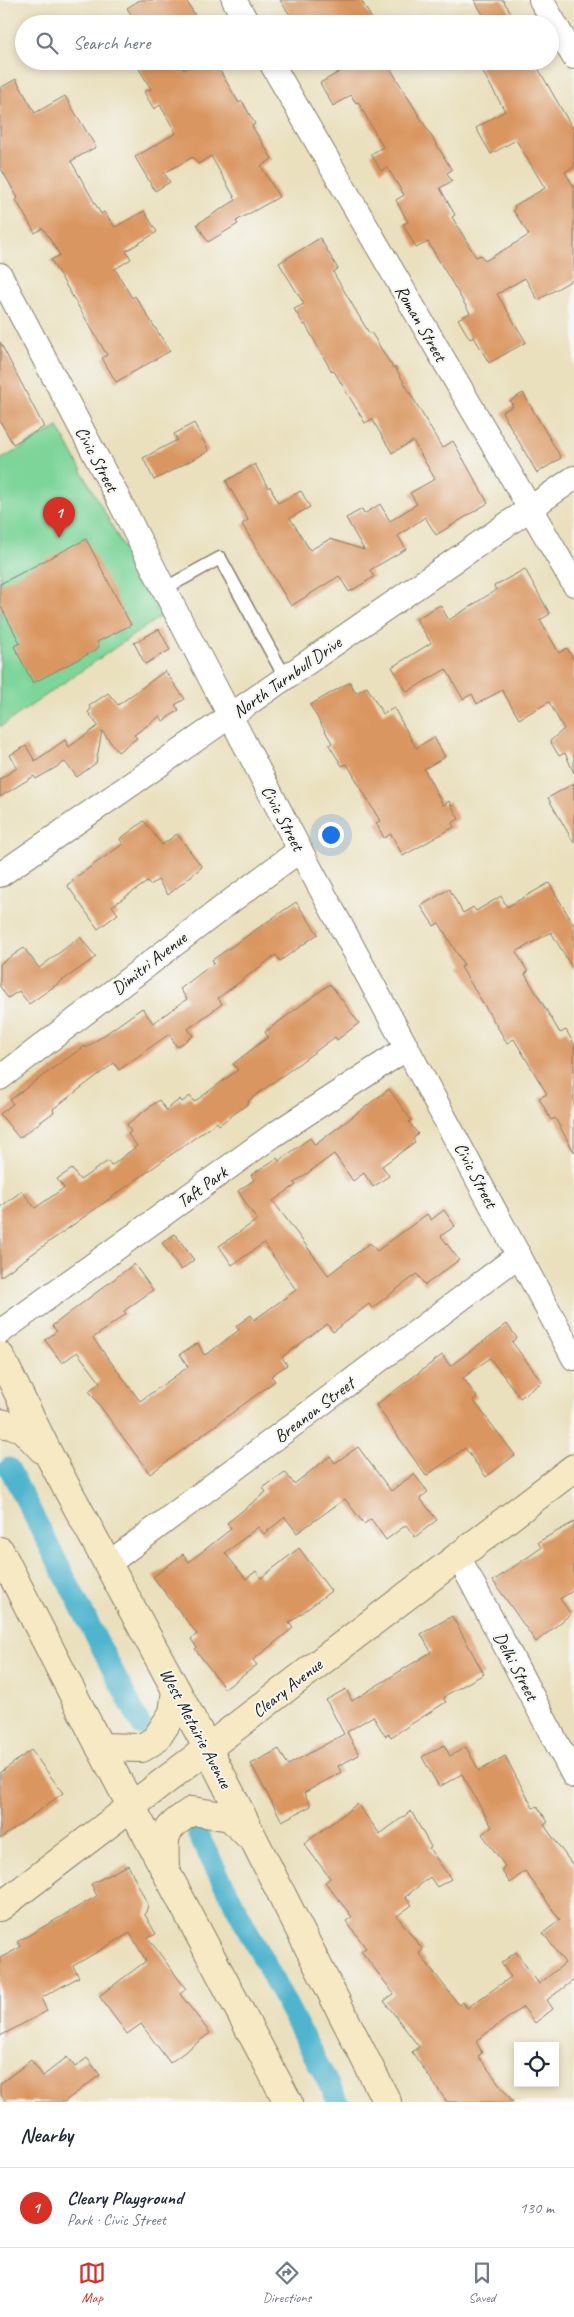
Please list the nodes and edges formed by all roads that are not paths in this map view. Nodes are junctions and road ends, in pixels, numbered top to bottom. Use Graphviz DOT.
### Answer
graph roads {
  1 [pos="234,0"];
  2 [pos="541,0"];
  3 [pos="243,15"];
  4 [pos="550,15"];
  5 [pos="559,31"];
  6 [pos="574,57"];
  7 [pos="275,70"];
  8 [pos="0,275"];
  9 [pos="574,478"];
  10 [pos="530,509"];
  11 [pos="574,584"];
  12 [pos="164,589"];
  13 [pos="286,678"];
  14 [pos="230,717"];
  15 [pos="300,850"];
  16 [pos="0,875"];
  17 [pos="408,1048"];
  18 [pos="0,1078"];
  19 [pos="519,1255"];
  20 [pos="0,1332"];
  21 [pos="0,1356"];
  22 [pos="574,1358"];
  23 [pos="0,1423"];
  24 [pos="50,1457"];
  25 [pos="574,1468"];
  26 [pos="458,1556"];
  27 [pos="2,1562"];
  28 [pos="108,1564"];
  29 [pos="176,1690"];
  30 [pos="100,1747"];
  31 [pos="208,1749"];
  32 [pos="574,1776"];
  33 [pos="132,1807"];
  34 [pos="257,1845"];
  35 [pos="165,1870"];
  36 [pos="0,1907"];
  37 [pos="288,2102"];
  38 [pos="387,2102"];
  1 -- 3 [label="street"];
  2 -- 4 [label="street"];
  5 -- 6 [label="street"];
  7 -- 10 [label="street, Roman Street"];
  8 -- 12 [label="street, Civic Street"];
  9 -- 10 [label="street, North Turnbull Drive"];
  10 -- 11 [label="street, Roman Street"];
  10 -- 13 [label="street, North Turnbull Drive"];
  12 -- 13 [label="lane"];
  12 -- 14 [label="street, Civic Street"];
  13 -- 14 [label="street, North Turnbull Drive"];
  14 -- 15 [label="street, Civic Street"];
  14 -- 16 [label="street, North Turnbull Drive"];
  15 -- 17 [label="street, Civic Street"];
  15 -- 18 [label="street, Dimitri Avenue"];
  17 -- 19 [label="street, Civic Street"];
  17 -- 20 [label="street, Taft Park"];
  19 -- 22 [label="street, Civic Street"];
  19 -- 28 [label="street, Breanon Street"];
  21 -- 24 [label="main road, West Metairie Avenue"];
  23 -- 24 [label="main road"];
  24 -- 28 [label="main road, West Metairie Avenue"];
  25 -- 26 [label="main road, Cleary Avenue"];
  26 -- 31 [label="main road, Cleary Avenue"];
  26 -- 32 [label="street, Delhi Street"];
  27 -- 30 [label="main road"];
  28 -- 29 [label="main road, West Metairie Avenue"];
  29 -- 30 [label="main road"];
  29 -- 31 [label="main road, West Metairie Avenue"];
  30 -- 33 [label="main road"];
  31 -- 33 [label="main road, Cleary Avenue"];
  31 -- 34 [label="main road, West Metairie Avenue"];
  33 -- 35 [label="main road"];
  33 -- 36 [label="main road, Cleary Avenue"];
  34 -- 35 [label="main road"];
  34 -- 38 [label="main road, West Metairie Avenue"];
  35 -- 37 [label="main road"];
}
